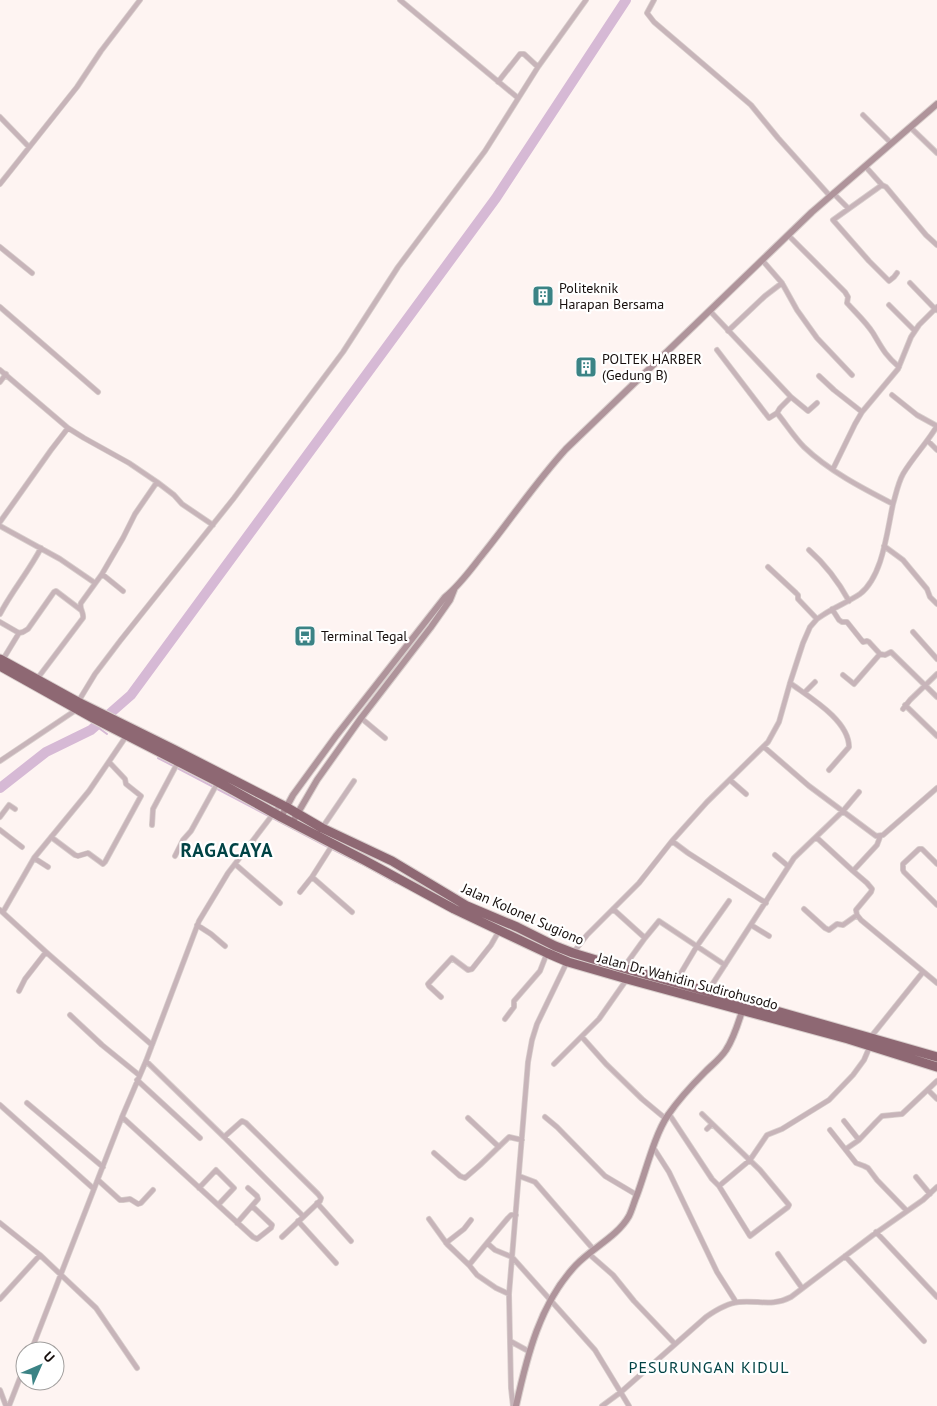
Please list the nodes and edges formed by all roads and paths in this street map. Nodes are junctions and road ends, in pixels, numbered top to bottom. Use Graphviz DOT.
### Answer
graph roads {
  1 [pos="140,0"];
  2 [pos="400,0"];
  3 [pos="586,0"];
  4 [pos="654,0"];
  5 [pos="538,67"];
  6 [pos="498,82"];
  7 [pos="518,98"];
  8 [pos="937,104"];
  9 [pos="862,114"];
  10 [pos="0,117"];
  11 [pos="910,128"];
  12 [pos="891,143"];
  13 [pos="29,147"];
  14 [pos="937,154"];
  15 [pos="865,166"];
  16 [pos="0,184"];
  17 [pos="882,185"];
  18 [pos="832,194"];
  19 [pos="848,208"];
  20 [pos="788,235"];
  21 [pos="937,245"];
  22 [pos="0,247"];
  23 [pos="765,263"];
  24 [pos="32,273"];
  25 [pos="897,273"];
  26 [pos="782,283"];
  27 [pos="910,283"];
  28 [pos="889,305"];
  29 [pos="0,307"];
  30 [pos="936,309"];
  31 [pos="710,311"];
  32 [pos="728,331"];
  33 [pos="915,331"];
  34 [pos="717,350"];
  35 [pos="899,367"];
  36 [pos="0,370"];
  37 [pos="6,374"];
  38 [pos="852,375"];
  39 [pos="819,376"];
  40 [pos="0,382"];
  41 [pos="98,392"];
  42 [pos="892,395"];
  43 [pos="791,397"];
  44 [pos="817,403"];
  45 [pos="862,412"];
  46 [pos="777,413"];
  47 [pos="937,426"];
  48 [pos="68,428"];
  49 [pos="928,441"];
  50 [pos="937,450"];
  51 [pos="833,469"];
  52 [pos="157,482"];
  53 [pos="893,504"];
  54 [pos="0,522"];
  55 [pos="213,524"];
  56 [pos="0,526"];
  57 [pos="884,546"];
  58 [pos="41,548"];
  59 [pos="809,550"];
  60 [pos="768,567"];
  61 [pos="102,574"];
  62 [pos="95,583"];
  63 [pos="454,589"];
  64 [pos="123,591"];
  65 [pos="850,601"];
  66 [pos="937,604"];
  67 [pos="832,609"];
  68 [pos="81,610"];
  69 [pos="0,614"];
  70 [pos="817,619"];
  71 [pos="0,622"];
  72 [pos="913,632"];
  73 [pos="19,633"];
  74 [pos="880,654"];
  75 [pos="937,659"];
  76 [pos="1,666"];
  77 [pos="937,674"];
  78 [pos="843,675"];
  79 [pos="37,679"];
  80 [pos="815,682"];
  81 [pos="790,683"];
  82 [pos="926,685"];
  83 [pos="804,693"];
  84 [pos="937,697"];
  85 [pos="78,705"];
  86 [pos="94,714"];
  87 [pos="361,718"];
  88 [pos="127,735"];
  89 [pos="937,736"];
  90 [pos="385,738"];
  91 [pos="764,747"];
  92 [pos="326,750"];
  93 [pos="334,755"];
  94 [pos="0,761"];
  95 [pos="109,762"];
  96 [pos="178,764"];
  97 [pos="829,770"];
  98 [pos="730,780"];
  99 [pos="354,781"];
  100 [pos="217,784"];
  101 [pos="937,788"];
  102 [pos="859,792"];
  103 [pos="746,794"];
  104 [pos="283,806"];
  105 [pos="15,809"];
  106 [pos="843,811"];
  107 [pos="296,813"];
  108 [pos="275,816"];
  109 [pos="0,817"];
  110 [pos="292,823"];
  111 [pos="152,825"];
  112 [pos="322,828"];
  113 [pos="0,830"];
  114 [pos="51,837"];
  115 [pos="816,837"];
  116 [pos="880,837"];
  117 [pos="672,841"];
  118 [pos="22,847"];
  119 [pos="330,847"];
  120 [pos="775,855"];
  121 [pos="175,856"];
  122 [pos="34,858"];
  123 [pos="235,864"];
  124 [pos="937,864"];
  125 [pos="788,866"];
  126 [pos="48,867"];
  127 [pos="853,871"];
  128 [pos="312,877"];
  129 [pos="300,892"];
  130 [pos="729,901"];
  131 [pos="280,903"];
  132 [pos="766,903"];
  133 [pos="937,905"];
  134 [pos="613,909"];
  135 [pos="804,909"];
  136 [pos="1,911"];
  137 [pos="352,912"];
  138 [pos="857,915"];
  139 [pos="197,925"];
  140 [pos="751,925"];
  141 [pos="499,931"];
  142 [pos="769,936"];
  143 [pos="645,938"];
  144 [pos="225,946"];
  145 [pos="697,946"];
  146 [pos="46,952"];
  147 [pos="547,953"];
  148 [pos="570,958"];
  149 [pos="725,964"];
  150 [pos="623,968"];
  151 [pos="923,972"];
  152 [pos="627,979"];
  153 [pos="674,983"];
  154 [pos="937,984"];
  155 [pos="18,991"];
  156 [pos="707,992"];
  157 [pos="441,997"];
  158 [pos="744,1006"];
  159 [pos="70,1015"];
  160 [pos="505,1019"];
  161 [pos="582,1037"];
  162 [pos="870,1042"];
  163 [pos="152,1045"];
  164 [pos="937,1057"];
  165 [pos="146,1061"];
  166 [pos="554,1064"];
  167 [pos="937,1067"];
  168 [pos="138,1078"];
  169 [pos="937,1081"];
  170 [pos="928,1090"];
  171 [pos="937,1099"];
  172 [pos="27,1103"];
  173 [pos="0,1105"];
  174 [pos="702,1114"];
  175 [pos="667,1116"];
  176 [pos="122,1117"];
  177 [pos="545,1117"];
  178 [pos="468,1118"];
  179 [pos="844,1121"];
  180 [pos="712,1124"];
  181 [pos="707,1129"];
  182 [pos="830,1130"];
  183 [pos="224,1137"];
  184 [pos="200,1138"];
  185 [pos="521,1139"];
  186 [pos="859,1140"];
  187 [pos="499,1147"];
  188 [pos="653,1147"];
  189 [pos="846,1149"];
  190 [pos="434,1153"];
  191 [pos="750,1160"];
  192 [pos="103,1167"];
  193 [pos="520,1176"];
  194 [pos="916,1177"];
  195 [pos="98,1180"];
  196 [pos="719,1186"];
  197 [pos="937,1187"];
  198 [pos="199,1188"];
  199 [pos="248,1188"];
  200 [pos="94,1189"];
  201 [pos="154,1190"];
  202 [pos="637,1194"];
  203 [pos="930,1194"];
  204 [pos="317,1203"];
  205 [pos="218,1205"];
  206 [pos="252,1206"];
  207 [pos="907,1211"];
  208 [pos="514,1215"];
  209 [pos="303,1216"];
  210 [pos="429,1219"];
  211 [pos="472,1220"];
  212 [pos="298,1222"];
  213 [pos="237,1223"];
  214 [pos="0,1224"];
  215 [pos="877,1233"];
  216 [pos="282,1237"];
  217 [pos="351,1241"];
  218 [pos="446,1243"];
  219 [pos="487,1243"];
  220 [pos="592,1252"];
  221 [pos="778,1254"];
  222 [pos="40,1255"];
  223 [pos="509,1256"];
  224 [pos="846,1257"];
  225 [pos="336,1263"];
  226 [pos="469,1265"];
  227 [pos="62,1274"];
  228 [pos="802,1288"];
  229 [pos="507,1293"];
  230 [pos="937,1297"];
  231 [pos="0,1299"];
  232 [pos="551,1301"];
  233 [pos="736,1302"];
  234 [pos="35,1341"];
  235 [pos="510,1341"];
  236 [pos="924,1342"];
  237 [pos="675,1344"];
  238 [pos="530,1352"];
  239 [pos="137,1368"];
  240 [pos="15,1388"];
  241 [pos="0,1390"];
  242 [pos="622,1394"];
  243 [pos="628,1404"];
  244 [pos="7,1406"];
  245 [pos="515,1406"];
  246 [pos="602,1406"];
  1 -- 13 [label="street"];
  2 -- 6 [label="street"];
  3 -- 5 [label="street"];
  4 -- 18 [label="street"];
  5 -- 6 [label="street"];
  5 -- 7 [label="street"];
  6 -- 7 [label="street"];
  7 -- 55 [label="street"];
  8 -- 11 [label="main road"];
  9 -- 12 [label="street"];
  10 -- 13 [label="street"];
  11 -- 12 [label="main road"];
  11 -- 14 [label="street"];
  12 -- 15 [label="main road"];
  13 -- 16 [label="street"];
  15 -- 17 [label="street"];
  15 -- 18 [label="main road"];
  17 -- 19 [label="street"];
  17 -- 21 [label="street"];
  18 -- 19 [label="street"];
  18 -- 20 [label="main road"];
  19 -- 25 [label="street"];
  20 -- 23 [label="main road"];
  20 -- 35 [label="street"];
  22 -- 24 [label="street"];
  23 -- 26 [label="street"];
  23 -- 31 [label="main road"];
  26 -- 32 [label="street"];
  26 -- 38 [label="street"];
  27 -- 30 [label="street"];
  28 -- 33 [label="street"];
  29 -- 41 [label="street"];
  30 -- 33 [label="street"];
  31 -- 32 [label="street"];
  31 -- 63 [label="main road"];
  32 -- 43 [label="street"];
  33 -- 35 [label="street"];
  34 -- 46 [label="street"];
  35 -- 45 [label="street"];
  36 -- 37 [label="street"];
  37 -- 40 [label="street"];
  37 -- 48 [label="street"];
  39 -- 45 [label="street"];
  42 -- 47 [label="street"];
  43 -- 44 [label="street"];
  43 -- 46 [label="street"];
  45 -- 51 [label="street"];
  46 -- 51 [label="street"];
  47 -- 49 [label="street"];
  48 -- 52 [label="street"];
  48 -- 54 [label="street"];
  49 -- 50 [label="street"];
  49 -- 53 [label="street"];
  51 -- 53 [label="street"];
  52 -- 55 [label="street"];
  52 -- 61 [label="street"];
  53 -- 57 [label="street"];
  55 -- 85 [label="street"];
  56 -- 58 [label="street"];
  57 -- 65 [label="street"];
  57 -- 66 [label="street"];
  58 -- 62 [label="street"];
  58 -- 69 [label="street"];
  59 -- 65 [label="street"];
  60 -- 70 [label="street"];
  61 -- 62 [label="street"];
  61 -- 64 [label="street"];
  62 -- 68 [label="street"];
  63 -- 87 [label="main road"];
  63 -- 92 [label="main road"];
  65 -- 67 [label="street"];
  67 -- 70 [label="street"];
  67 -- 74 [label="street"];
  68 -- 73 [label="street"];
  68 -- 79 [label="street"];
  70 -- 81 [label="street"];
  71 -- 73 [label="street"];
  72 -- 75 [label="street"];
  73 -- 76 [label="street"];
  74 -- 78 [label="street"];
  74 -- 82 [label="street"];
  76 -- 79 [label="highway"];
  76 -- 85 [label="highway"];
  77 -- 82 [label="street"];
  79 -- 85 [label="highway"];
  80 -- 83 [label="street"];
  81 -- 83 [label="street"];
  81 -- 91 [label="street"];
  82 -- 84 [label="street"];
  82 -- 89 [label="street"];
  83 -- 97 [label="street"];
  85 -- 86 [label="highway"];
  85 -- 94 [label="street"];
  86 -- 88 [label="highway"];
  86 -- 104 [label="highway, Jalan Kolonel Sugiono"];
  87 -- 90 [label="street"];
  87 -- 93 [label="main road"];
  88 -- 95 [label="street"];
  88 -- 96 [label="highway"];
  91 -- 98 [label="street"];
  91 -- 106 [label="street"];
  92 -- 93 [label="main road"];
  92 -- 104 [label="main road"];
  93 -- 107 [label="main road"];
  95 -- 114 [label="street"];
  95 -- 114 [label="street"];
  96 -- 100 [label="highway"];
  96 -- 111 [label="street"];
  98 -- 103 [label="street"];
  98 -- 117 [label="street"];
  99 -- 112 [label="street"];
  100 -- 108 [label="highway"];
  100 -- 121 [label="street"];
  101 -- 116 [label="street"];
  102 -- 106 [label="street"];
  104 -- 107 [label="highway, Jalan Kolonel Sugiono"];
  104 -- 108 [label="main road"];
  105 -- 109 [label="street"];
  106 -- 115 [label="street"];
  106 -- 116 [label="street"];
  107 -- 110 [label="main road"];
  107 -- 112 [label="highway, Jalan Kolonel Sugiono"];
  108 -- 110 [label="highway, Jalan Dr. Wahidin Sudirohusodo"];
  108 -- 123 [label="street"];
  110 -- 119 [label="highway, Jalan Dr. Wahidin Sudirohusodo"];
  112 -- 148 [label="highway, Jalan Kolonel Sugiono"];
  113 -- 118 [label="street"];
  114 -- 122 [label="street"];
  115 -- 125 [label="street"];
  115 -- 127 [label="street"];
  116 -- 127 [label="street"];
  117 -- 132 [label="street"];
  117 -- 134 [label="street"];
  119 -- 128 [label="street"];
  119 -- 141 [label="highway, Jalan Dr. Wahidin Sudirohusodo"];
  120 -- 125 [label="street"];
  122 -- 126 [label="street"];
  122 -- 136 [label="street"];
  123 -- 131 [label="street"];
  123 -- 139 [label="street"];
  124 -- 133 [label="street"];
  125 -- 132 [label="street"];
  127 -- 138 [label="street"];
  128 -- 129 [label="street"];
  128 -- 137 [label="street"];
  130 -- 145 [label="street"];
  132 -- 140 [label="street"];
  134 -- 143 [label="street"];
  134 -- 148 [label="street"];
  135 -- 138 [label="street"];
  136 -- 146 [label="street"];
  138 -- 151 [label="street"];
  139 -- 144 [label="street"];
  139 -- 163 [label="street"];
  140 -- 142 [label="street"];
  140 -- 149 [label="street"];
  141 -- 147 [label="highway, Jalan Dr. Wahidin Sudirohusodo"];
  141 -- 157 [label="street"];
  143 -- 145 [label="street"];
  143 -- 150 [label="street"];
  145 -- 149 [label="street"];
  145 -- 153 [label="street"];
  146 -- 155 [label="street"];
  146 -- 163 [label="street"];
  147 -- 148 [label="highway, Jalan Dr. Wahidin Sudirohusodo"];
  147 -- 160 [label="street"];
  148 -- 150 [label="highway, Jalan Kolonel Sugiono"];
  148 -- 152 [label="highway, Jalan Dr. Wahidin Sudirohusodo"];
  148 -- 185 [label="street"];
  149 -- 156 [label="street"];
  150 -- 153 [label="highway, Jalan Kolonel Sugiono"];
  151 -- 154 [label="street"];
  151 -- 162 [label="street"];
  152 -- 158 [label="highway, Jalan Dr. Wahidin Sudirohusodo"];
  152 -- 161 [label="street"];
  153 -- 156 [label="highway, Jalan Kolonel Sugiono"];
  156 -- 158 [label="highway, Jalan Kolonel Sugiono"];
  158 -- 162 [label="highway, Jalan Dr. Wahidin Sudirohusodo"];
  158 -- 175 [label="main road"];
  159 -- 168 [label="street"];
  161 -- 166 [label="street"];
  161 -- 175 [label="street"];
  162 -- 164 [label="highway"];
  162 -- 167 [label="highway, Jalan Dr. Wahidin Sudirohusodo"];
  162 -- 191 [label="street"];
  163 -- 165 [label="street"];
  165 -- 168 [label="street"];
  165 -- 183 [label="street"];
  168 -- 176 [label="street"];
  168 -- 184 [label="street"];
  169 -- 170 [label="street"];
  170 -- 171 [label="street"];
  170 -- 186 [label="street"];
  172 -- 192 [label="street"];
  173 -- 200 [label="street"];
  174 -- 180 [label="street"];
  175 -- 188 [label="main road"];
  175 -- 196 [label="street"];
  176 -- 192 [label="street"];
  176 -- 198 [label="street"];
  177 -- 202 [label="street"];
  178 -- 187 [label="street"];
  179 -- 186 [label="street"];
  180 -- 181 [label="street"];
  180 -- 191 [label="street"];
  182 -- 189 [label="street"];
  183 -- 204 [label="street"];
  183 -- 209 [label="street"];
  185 -- 187 [label="street"];
  185 -- 193 [label="street"];
  186 -- 189 [label="street"];
  187 -- 190 [label="street"];
  188 -- 202 [label="main road"];
  188 -- 233 [label="street"];
  189 -- 207 [label="street"];
  191 -- 196 [label="street"];
  191 -- 196 [label="street"];
  192 -- 195 [label="street"];
  193 -- 208 [label="street"];
  193 -- 220 [label="street"];
  194 -- 203 [label="street"];
  195 -- 200 [label="street"];
  195 -- 201 [label="street"];
  197 -- 203 [label="street"];
  198 -- 205 [label="street"];
  198 -- 205 [label="street"];
  199 -- 206 [label="street"];
  200 -- 227 [label="street"];
  202 -- 220 [label="main road"];
  203 -- 207 [label="street"];
  204 -- 209 [label="street"];
  204 -- 217 [label="street"];
  205 -- 213 [label="street"];
  206 -- 213 [label="street"];
  206 -- 213 [label="street"];
  207 -- 215 [label="street"];
  208 -- 219 [label="street"];
  208 -- 223 [label="street"];
  209 -- 212 [label="street"];
  210 -- 218 [label="street"];
  211 -- 218 [label="street"];
  212 -- 216 [label="street"];
  212 -- 225 [label="street"];
  214 -- 222 [label="street"];
  215 -- 224 [label="street"];
  215 -- 230 [label="street"];
  218 -- 226 [label="street"];
  219 -- 223 [label="street"];
  219 -- 226 [label="street"];
  220 -- 232 [label="main road"];
  220 -- 237 [label="street"];
  221 -- 228 [label="street"];
  222 -- 227 [label="street"];
  222 -- 231 [label="street"];
  223 -- 229 [label="street"];
  223 -- 232 [label="street"];
  224 -- 228 [label="street"];
  224 -- 236 [label="street"];
  226 -- 229 [label="street"];
  227 -- 234 [label="street"];
  227 -- 239 [label="street"];
  228 -- 233 [label="street"];
  229 -- 235 [label="street"];
  232 -- 238 [label="main road"];
  232 -- 242 [label="street"];
  233 -- 237 [label="street"];
  235 -- 238 [label="street"];
  235 -- 245 [label="street"];
  237 -- 242 [label="street"];
  238 -- 245 [label="main road"];
  240 -- 244 [label="street"];
  241 -- 244 [label="street"];
  242 -- 243 [label="street"];
  242 -- 246 [label="street"];
}
